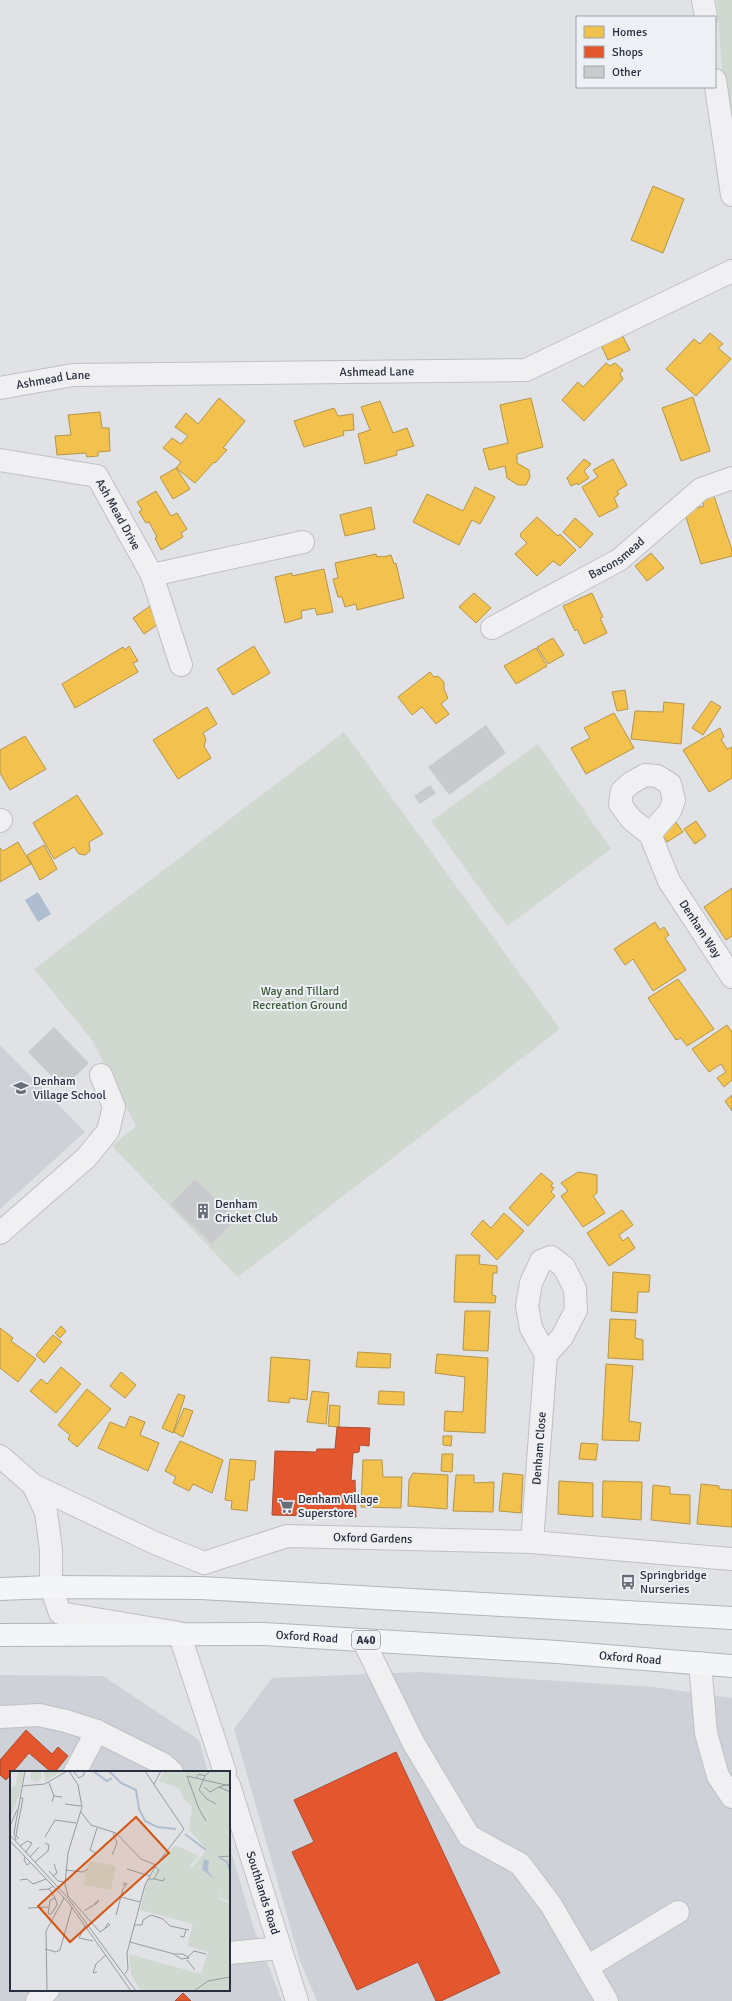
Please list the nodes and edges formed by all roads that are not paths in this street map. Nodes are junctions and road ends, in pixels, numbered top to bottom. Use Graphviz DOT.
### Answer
graph roads {
  1 [pos="703,0"];
  2 [pos="706,16"];
  3 [pos="716,87"];
  4 [pos="732,195"];
  5 [pos="732,271"];
  6 [pos="0,388"];
  7 [pos="0,460"];
  8 [pos="732,478"];
  9 [pos="303,542"];
  10 [pos="152,575"];
  11 [pos="492,628"];
  12 [pos="181,665"];
  13 [pos="650,834"];
  14 [pos="732,977"];
  15 [pos="101,1074"];
  16 [pos="0,1233"];
  17 [pos="546,1355"];
  18 [pos="3,1464"];
  19 [pos="33,1486"];
  20 [pos="532,1542"];
  21 [pos="732,1559"];
  22 [pos="204,1563"];
  23 [pos="51,1587"];
  24 [pos="201,1588"];
  25 [pos="0,1589"];
  26 [pos="732,1618"];
  27 [pos="179,1633"];
  28 [pos="0,1635"];
  29 [pos="363,1640"];
  30 [pos="700,1663"];
  31 [pos="732,1666"];
  32 [pos="0,1717"];
  33 [pos="97,1731"];
  34 [pos="81,1769"];
  35 [pos="171,1771"];
  36 [pos="225,1771"];
  37 [pos="230,1792"];
  38 [pos="732,1797"];
  39 [pos="233,1811"];
  40 [pos="678,1912"];
  41 [pos="280,1948"];
  42 [pos="230,1954"];
  43 [pos="587,1967"];
  44 [pos="47,1991"];
  45 [pos="37,2001"];
  46 [pos="297,2001"];
  47 [pos="607,2001"];
  1 -- 2 [label="street"];
  3 -- 4 [label="street"];
  5 -- 6 [label="street, Ashmead Lane"];
  7 -- 10 [label="street, Ash Mead Drive"];
  8 -- 11 [label="street, Baconsmead"];
  9 -- 10 [label="street"];
  10 -- 12 [label="street, Ash Mead Drive"];
  13 -- 14 [label="street, Denham Way"];
  15 -- 16 [label="street"];
  17 -- 20 [label="street, Denham Close"];
  18 -- 19 [label="street"];
  19 -- 22 [label="street"];
  19 -- 23 [label="street"];
  20 -- 21 [label="street, Oxford Gardens"];
  20 -- 22 [label="street, Oxford Gardens"];
  22 -- 24 [label="street"];
  23 -- 24 [label="highway"];
  23 -- 25 [label="highway"];
  23 -- 27 [label="street"];
  24 -- 26 [label="highway"];
  27 -- 28 [label="highway, Oxford Road / A40"];
  27 -- 29 [label="highway, Oxford Road / A40"];
  27 -- 36 [label="street"];
  29 -- 30 [label="highway, Oxford Road / A40"];
  29 -- 43 [label="street"];
  30 -- 31 [label="highway, Oxford Road / A40"];
  30 -- 38 [label="street"];
  32 -- 33 [label="street"];
  33 -- 34 [label="street"];
  33 -- 35 [label="street"];
  37 -- 39 [label="street, Southlands Road"];
  39 -- 41 [label="street, Southlands Road"];
  40 -- 43 [label="street"];
  41 -- 42 [label="street"];
  41 -- 46 [label="street, Southlands Road"];
  43 -- 47 [label="street"];
  44 -- 45 [label="street"];
}
